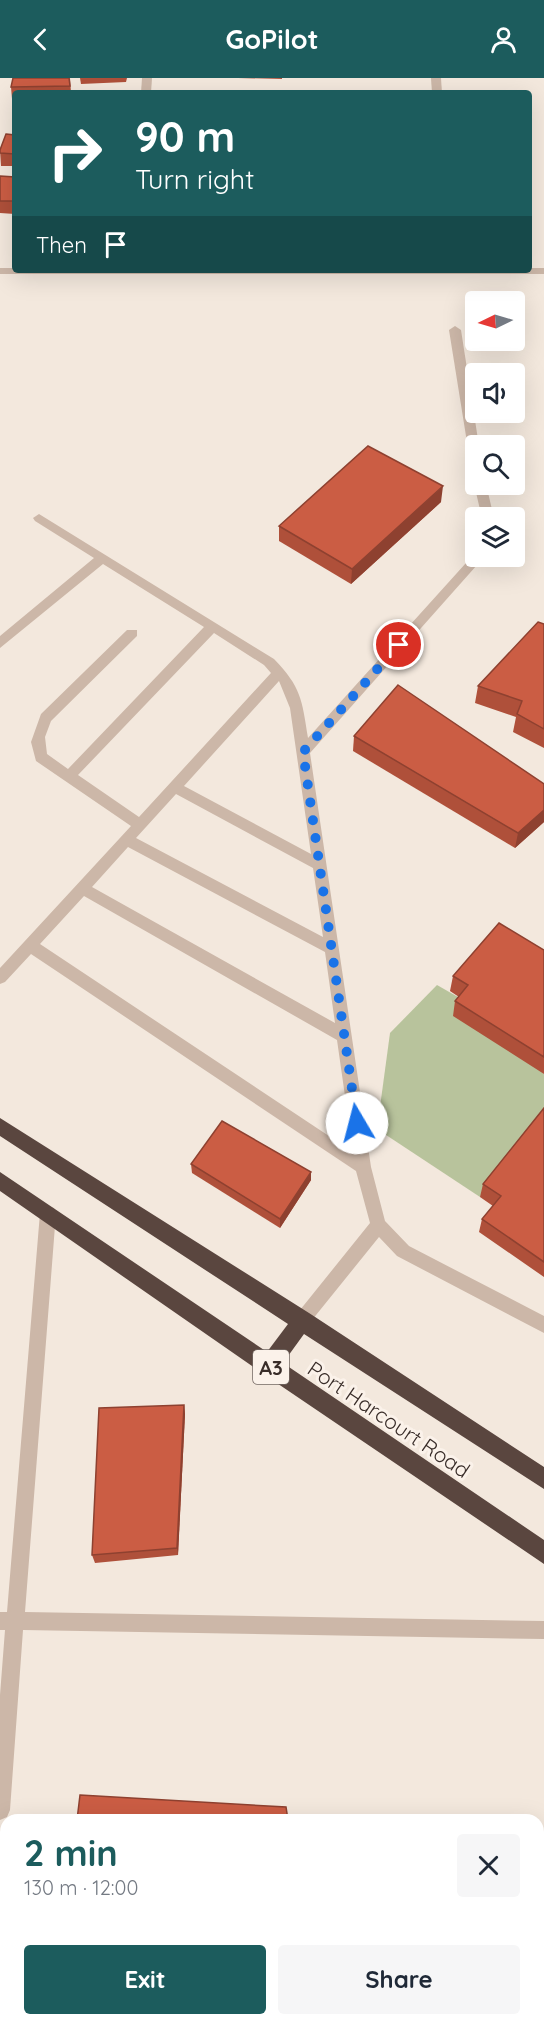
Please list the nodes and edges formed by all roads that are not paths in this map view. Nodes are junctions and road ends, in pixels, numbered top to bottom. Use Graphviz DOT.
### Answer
graph roads {
  1 [pos="455,330"];
  2 [pos="472,435"];
  3 [pos="39,518"];
  4 [pos="102,558"];
  5 [pos="469,567"];
  6 [pos="212,627"];
  7 [pos="132,633"];
  8 [pos="0,643"];
  9 [pos="279,673"];
  10 [pos="303,752"];
  11 [pos="69,776"];
  12 [pos="175,787"];
  13 [pos="140,825"];
  14 [pos="127,840"];
  15 [pos="320,865"];
  16 [pos="82,888"];
  17 [pos="30,945"];
  18 [pos="331,948"];
  19 [pos="0,978"];
  20 [pos="344,1036"];
  21 [pos="0,1126"];
  22 [pos="363,1167"];
  23 [pos="0,1180"];
  24 [pos="48,1213"];
  25 [pos="378,1225"];
  26 [pos="302,1320"];
  27 [pos="544,1326"];
  28 [pos="269,1366"];
  29 [pos="544,1479"];
  30 [pos="544,1553"];
  31 [pos="7,1621"];
  32 [pos="544,1630"];
  33 [pos="0,1810"];
  1 -- 2 [label="street"];
  3 -- 4 [label="street"];
  4 -- 6 [label="street"];
  4 -- 8 [label="street"];
  5 -- 10 [label="street"];
  6 -- 9 [label="street"];
  6 -- 11 [label="street"];
  7 -- 11 [label="street"];
  9 -- 10 [label="street"];
  9 -- 12 [label="street"];
  10 -- 15 [label="street"];
  11 -- 13 [label="street"];
  12 -- 13 [label="street"];
  12 -- 15 [label="street"];
  13 -- 14 [label="street"];
  14 -- 16 [label="street"];
  14 -- 18 [label="street"];
  15 -- 18 [label="street"];
  16 -- 17 [label="street"];
  16 -- 20 [label="street"];
  17 -- 19 [label="street"];
  17 -- 22 [label="street"];
  18 -- 20 [label="street"];
  20 -- 22 [label="street"];
  21 -- 26 [label="highway, Port Harcourt Road"];
  22 -- 25 [label="street"];
  23 -- 24 [label="highway, Port Harcourt Road / A3"];
  24 -- 28 [label="highway, Port Harcourt Road / A3"];
  24 -- 31 [label="street"];
  25 -- 26 [label="street"];
  25 -- 27 [label="street"];
  26 -- 28 [label="highway"];
  26 -- 29 [label="highway, Port Harcourt Road"];
  28 -- 30 [label="highway, Port Harcourt Road / A3"];
  31 -- 32 [label="street"];
  31 -- 33 [label="street"];
}
